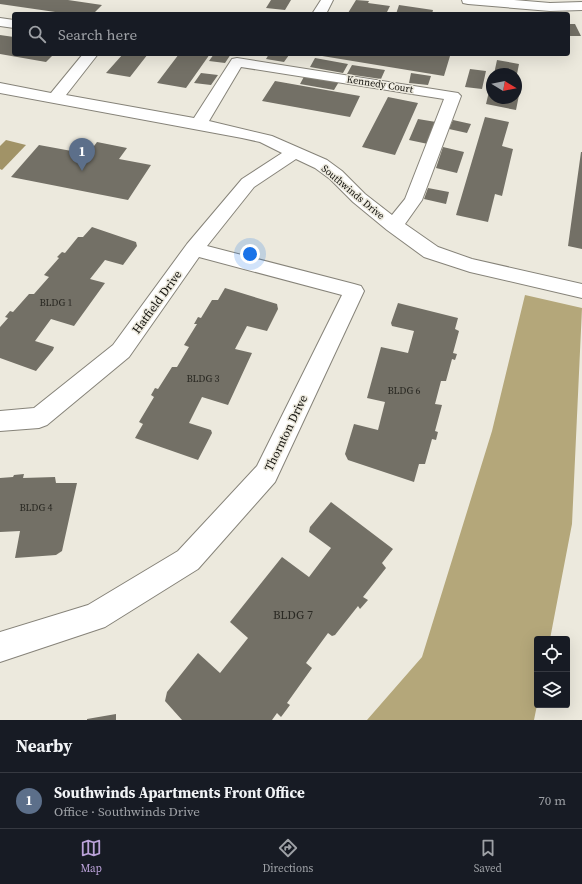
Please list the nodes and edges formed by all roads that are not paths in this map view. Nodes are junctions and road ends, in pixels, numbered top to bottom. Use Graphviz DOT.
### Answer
graph roads {
  1 [pos="327,0"];
  2 [pos="468,0"];
  3 [pos="582,6"];
  4 [pos="320,12"];
  5 [pos="0,22"];
  6 [pos="12,24"];
  7 [pos="89,56"];
  8 [pos="0,88"];
  9 [pos="56,97"];
  10 [pos="199,124"];
  11 [pos="295,152"];
  12 [pos="394,226"];
  13 [pos="194,249"];
  14 [pos="582,291"];
  15 [pos="0,421"];
  16 [pos="0,647"];
  1 -- 4 [label="street"];
  2 -- 3 [label="street"];
  5 -- 6 [label="street"];
  7 -- 9 [label="street"];
  8 -- 9 [label="street, Southwinds Drive"];
  9 -- 10 [label="street, Southwinds Drive"];
  10 -- 11 [label="street, Southwinds Drive"];
  10 -- 12 [label="street, Kennedy Court"];
  11 -- 12 [label="street, Southwinds Drive"];
  11 -- 13 [label="street, Hatfield Drive"];
  12 -- 14 [label="street, Southwinds Drive"];
  13 -- 15 [label="street, Hatfield Drive"];
  13 -- 16 [label="street, Thornton Drive"];
}
